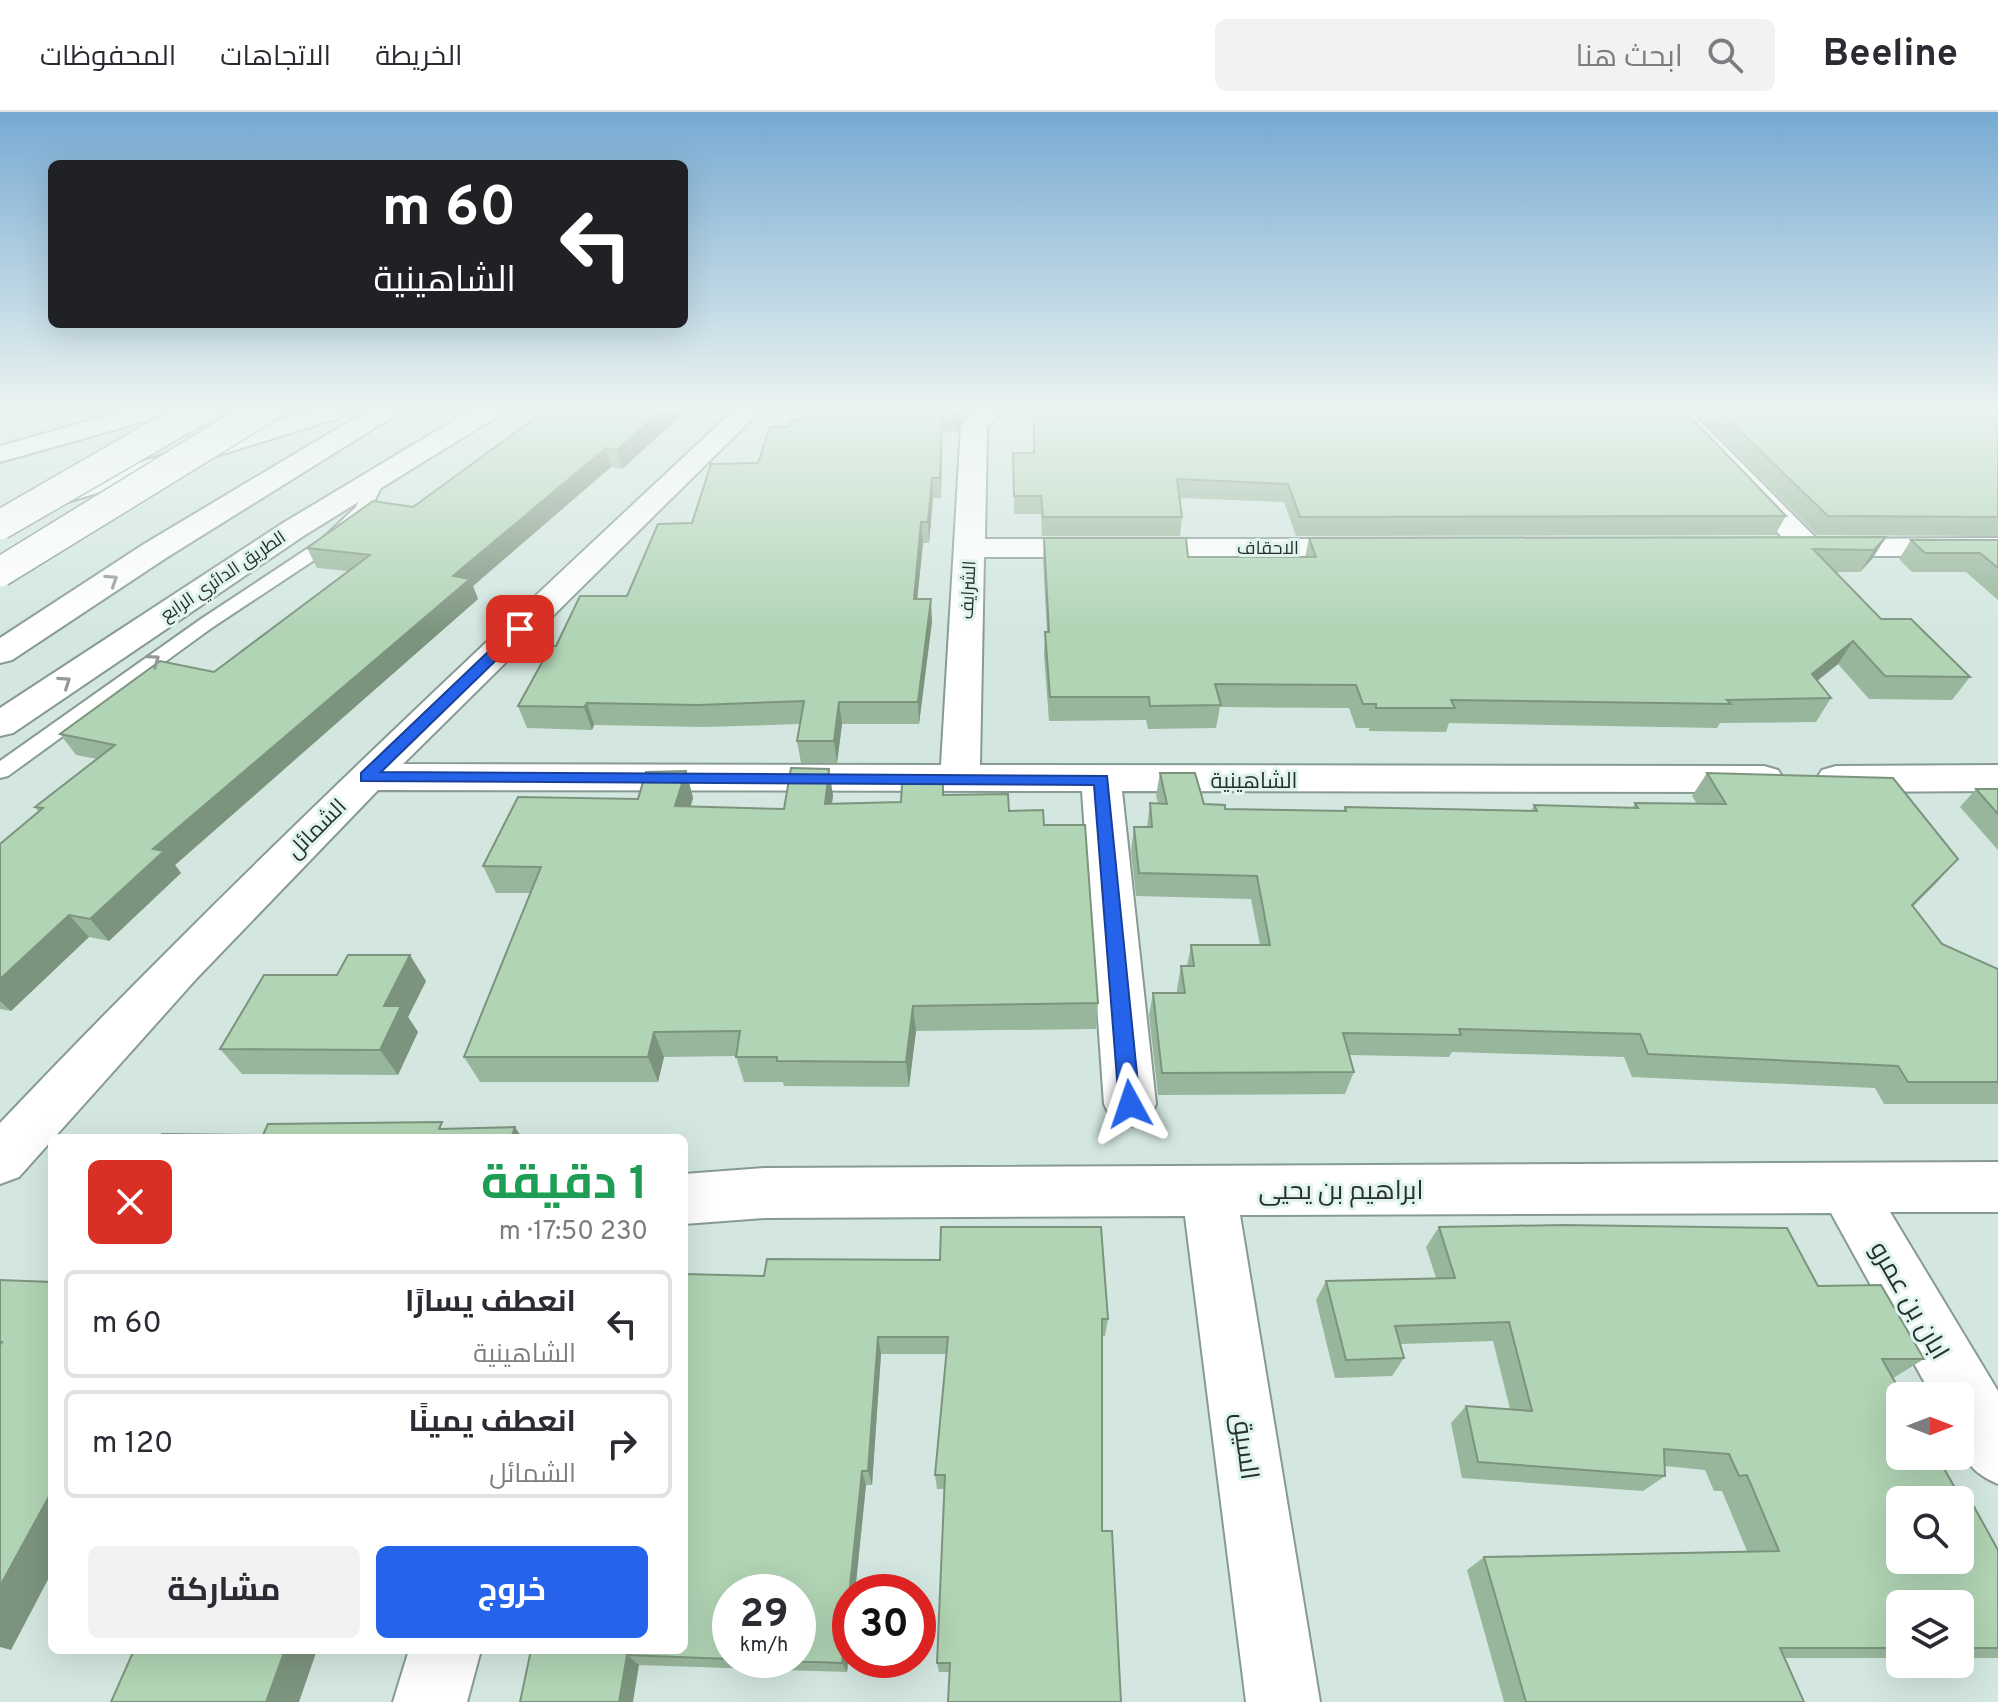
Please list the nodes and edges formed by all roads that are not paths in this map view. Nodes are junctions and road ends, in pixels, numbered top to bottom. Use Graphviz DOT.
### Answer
graph roads {
  1 [pos="72,483"];
  2 [pos="98,483"];
  3 [pos="142,483"];
  4 [pos="266,483"];
  5 [pos="368,483"];
  6 [pos="375,483"];
  7 [pos="673,483"];
  8 [pos="972,483"];
  9 [pos="1746,483"];
  10 [pos="0,513"];
  11 [pos="0,525"];
  12 [pos="1761,547"];
  13 [pos="1808,547"];
  14 [pos="1998,547"];
  15 [pos="970,548"];
  16 [pos="1397,548"];
  17 [pos="0,572"];
  18 [pos="0,653"];
  19 [pos="0,725"];
  20 [pos="0,771"];
  21 [pos="366,777"];
  22 [pos="960,778"];
  23 [pos="1998,778"];
  24 [pos="1101,780"];
  25 [pos="1130,1104"];
  26 [pos="0,1160"];
  27 [pos="1998,1187"];
  28 [pos="1846,1188"];
  29 [pos="1209,1190"];
  30 [pos="688,1199"];
  31 [pos="1998,1452"];
  32 [pos="444,1654"];
  33 [pos="430,1702"];
  34 [pos="1283,1702"];
  1 -- 11 [label="main road, bridge"];
  2 -- 10 [label="main road"];
  3 -- 17 [label="main road, bridge"];
  18 -- 4 [label="main road, one-way"];
  19 -- 5 [label="main road, الطريق الدائري الرابع, one-way"];
  20 -- 6 [label="lane, one-way"];
  7 -- 21 [label="main road, الشمائل"];
  8 -- 15 [label="main road, الشرايف"];
  9 -- 13 [label="main road"];
  12 -- 13 [label="main road"];
  13 -- 14 [label="main road"];
  15 -- 16 [label="main road, الاحقاف"];
  15 -- 22 [label="main road, الشرايف"];
  21 -- 22 [label="main road, الشاهينية"];
  21 -- 26 [label="main road, الشمائل"];
  22 -- 24 [label="main road, الشاهينية"];
  23 -- 24 [label="main road, الشاهينية"];
  24 -- 25 [label="main road"];
  27 -- 28 [label="main road, ابراهيم بن يحيى"];
  28 -- 29 [label="main road, ابراهيم بن يحيى"];
  28 -- 31 [label="main road, ابان بن عمرو"];
  29 -- 30 [label="main road, ابراهيم بن يحيى"];
  29 -- 34 [label="main road, السيق"];
  32 -- 33 [label="main road"];
}
